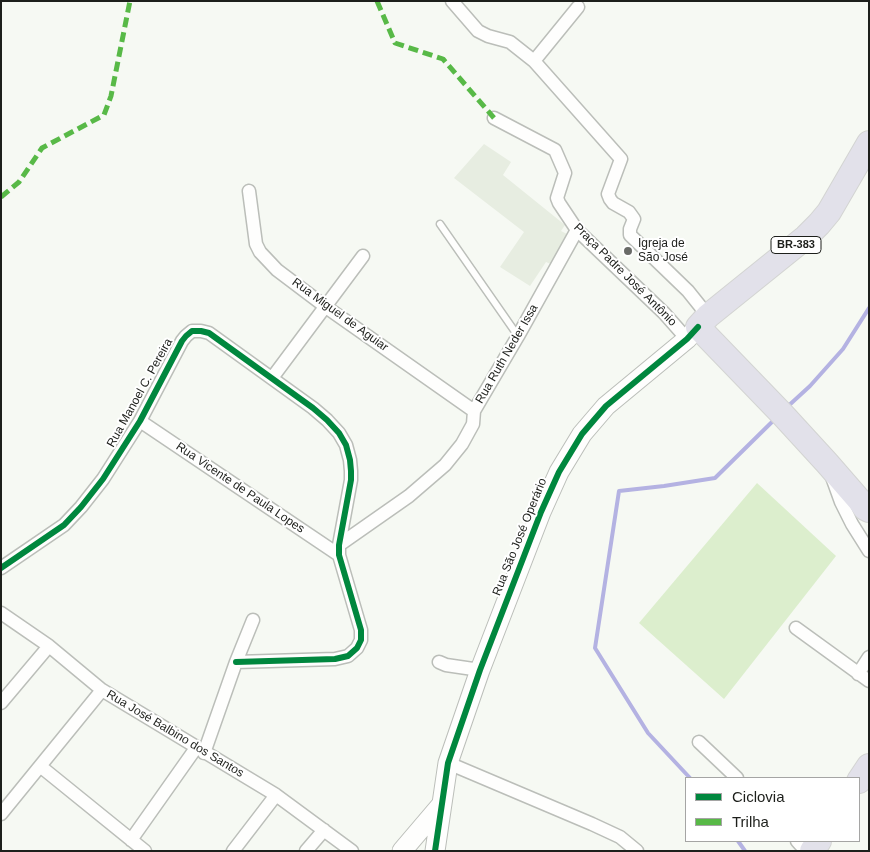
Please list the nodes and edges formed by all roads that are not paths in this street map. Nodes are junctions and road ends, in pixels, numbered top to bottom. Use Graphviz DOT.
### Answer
graph roads {
  1 [pos="452,1"];
  2 [pos="578,7"];
  3 [pos="534,62"];
  4 [pos="494,118"];
  5 [pos="869,142"];
  6 [pos="250,191"];
  7 [pos="440,224"];
  8 [pos="577,230"];
  9 [pos="363,256"];
  10 [pos="326,307"];
  11 [pos="698,327"];
  12 [pos="518,336"];
  13 [pos="272,378"];
  14 [pos="474,410"];
  15 [pos="140,421"];
  16 [pos="830,467"];
  17 [pos="866,499"];
  18 [pos="339,550"];
  19 [pos="869,551"];
  20 [pos="1,568"];
  21 [pos="1,612"];
  22 [pos="253,620"];
  23 [pos="796,628"];
  24 [pos="48,646"];
  25 [pos="869,658"];
  26 [pos="236,662"];
  27 [pos="439,662"];
  28 [pos="480,670"];
  29 [pos="864,678"];
  30 [pos="102,690"];
  31 [pos="1,703"];
  32 [pos="699,742"];
  33 [pos="200,750"];
  34 [pos="448,763"];
  35 [pos="40,766"];
  36 [pos="869,766"];
  37 [pos="735,777"];
  38 [pos="860,780"];
  39 [pos="276,795"];
  40 [pos="443,804"];
  41 [pos="1,814"];
  42 [pos="324,830"];
  43 [pos="131,840"];
  44 [pos="145,851"];
  45 [pos="233,851"];
  46 [pos="306,851"];
  47 [pos="352,851"];
  48 [pos="402,851"];
  49 [pos="435,851"];
  50 [pos="637,851"];
  1 -- 3 [label="street"];
  2 -- 3 [label="street"];
  3 -- 11 [label="street"];
  4 -- 8 [label="street, Praça Padre José Antônio"];
  5 -- 11 [label="highway, Rua São José Operário / BR-383"];
  6 -- 10 [label="street, Rua Miguel de Aguiar"];
  7 -- 12 [label="lane"];
  8 -- 11 [label="street, Praça Padre José Antônio"];
  8 -- 12 [label="street, Rua Ruth Neder Issa"];
  9 -- 10 [label="street"];
  10 -- 13 [label="street"];
  10 -- 14 [label="street, Rua Miguel de Aguiar"];
  11 -- 16 [label="highway"];
  11 -- 28 [label="street, Rua São José Operário"];
  12 -- 14 [label="street, Rua Ruth Neder Issa"];
  13 -- 15 [label="street, Rua Manoel C. Pereira"];
  13 -- 18 [label="street"];
  14 -- 18 [label="street, Rua Ruth Neder Issa"];
  15 -- 18 [label="street, Rua Vicente de Paula Lopes"];
  15 -- 20 [label="street, Rua Manoel C. Pereira"];
  16 -- 17 [label="highway"];
  16 -- 19 [label="street"];
  18 -- 26 [label="street"];
  21 -- 24 [label="street, Rua José Balbino dos Santos"];
  22 -- 26 [label="street"];
  23 -- 29 [label="street"];
  24 -- 30 [label="street, Rua José Balbino dos Santos"];
  24 -- 31 [label="street"];
  25 -- 29 [label="street"];
  26 -- 33 [label="street"];
  27 -- 28 [label="street"];
  28 -- 34 [label="street, Rua São José Operário"];
  30 -- 33 [label="street, Rua José Balbino dos Santos"];
  30 -- 35 [label="street"];
  32 -- 37 [label="street"];
  33 -- 39 [label="street, Rua José Balbino dos Santos"];
  33 -- 43 [label="street"];
  34 -- 40 [label="street, Rua São José Operário"];
  34 -- 50 [label="street"];
  35 -- 41 [label="street"];
  35 -- 43 [label="street"];
  36 -- 38 [label="highway"];
  39 -- 42 [label="street, Rua José Balbino dos Santos"];
  39 -- 45 [label="street"];
  40 -- 48 [label="street"];
  40 -- 49 [label="street, Rua São José Operário"];
  42 -- 46 [label="street"];
  42 -- 47 [label="street, Rua José Balbino dos Santos"];
  43 -- 44 [label="street"];
}
